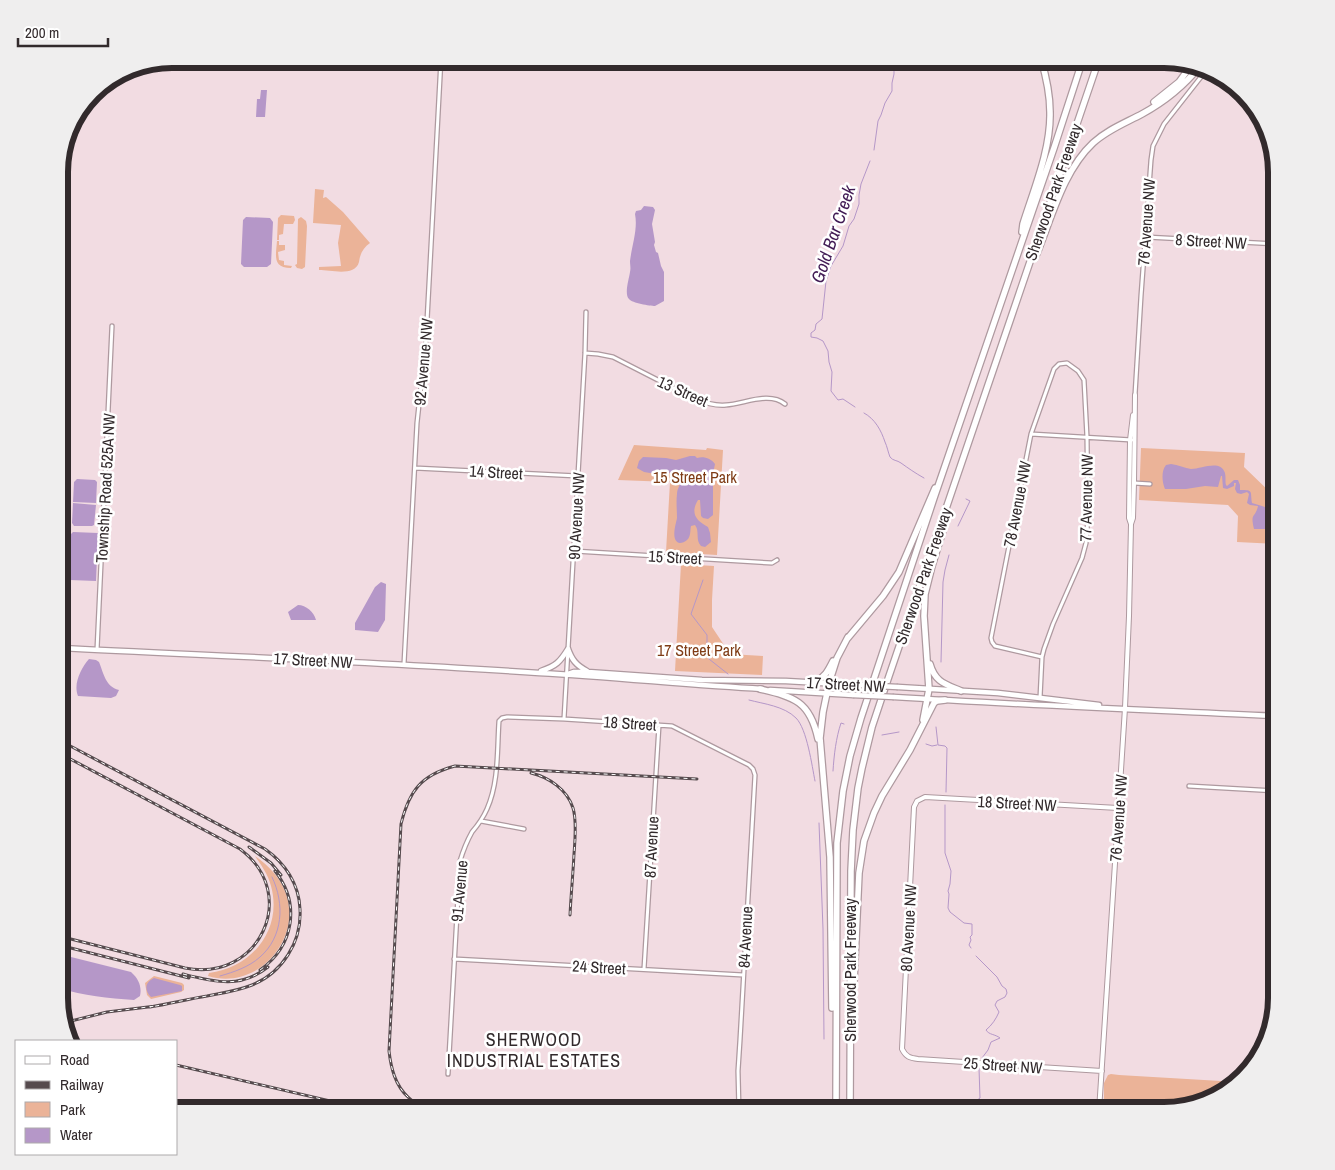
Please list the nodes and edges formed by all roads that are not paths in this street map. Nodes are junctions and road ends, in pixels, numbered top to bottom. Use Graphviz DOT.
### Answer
graph roads {
  1 [pos="441,68"];
  2 [pos="1043,68"];
  3 [pos="1080,68"];
  4 [pos="1096,68"];
  5 [pos="1188,70"];
  6 [pos="1195,72"];
  7 [pos="1203,75"];
  8 [pos="1119,126"];
  9 [pos="1146,237"];
  10 [pos="1021,243"];
  11 [pos="1267,244"];
  12 [pos="1029,266"];
  13 [pos="586,312"];
  14 [pos="112,326"];
  15 [pos="585,353"];
  16 [pos="1055,368"];
  17 [pos="1135,395"];
  18 [pos="786,404"];
  19 [pos="1031,434"];
  20 [pos="1087,437"];
  21 [pos="1133,440"];
  22 [pos="415,468"];
  23 [pos="944,471"];
  24 [pos="578,476"];
  25 [pos="956,480"];
  26 [pos="1134,484"];
  27 [pos="1150,484"];
  28 [pos="1131,524"];
  29 [pos="574,551"];
  30 [pos="777,560"];
  31 [pos="848,637"];
  32 [pos="926,647"];
  33 [pos="68,648"];
  34 [pos="568,649"];
  35 [pos="97,650"];
  36 [pos="1042,658"];
  37 [pos="404,664"];
  38 [pos="538,672"];
  39 [pos="588,672"];
  40 [pos="567,674"];
  41 [pos="815,682"];
  42 [pos="828,683"];
  43 [pos="760,689"];
  44 [pos="929,689"];
  45 [pos="961,691"];
  46 [pos="826,693"];
  47 [pos="1040,698"];
  48 [pos="926,699"];
  49 [pos="945,700"];
  50 [pos="1125,708"];
  51 [pos="1268,716"];
  52 [pos="502,718"];
  53 [pos="564,719"];
  54 [pos="659,725"];
  55 [pos="920,731"];
  56 [pos="820,751"];
  57 [pos="749,765"];
  58 [pos="1189,786"];
  59 [pos="1268,791"];
  60 [pos="917,801"];
  61 [pos="1118,808"];
  62 [pos="481,821"];
  63 [pos="524,830"];
  64 [pos="454,959"];
  65 [pos="644,969"];
  66 [pos="743,975"];
  67 [pos="850,1015"];
  68 [pos="905,1055"];
  69 [pos="1102,1071"];
  70 [pos="448,1074"];
  71 [pos="836,1082"];
  72 [pos="739,1102"];
  73 [pos="836,1102"];
  74 [pos="850,1102"];
  75 [pos="1100,1102"];
  1 -- 22 [label="street, 92 Avenue NW"];
  2 -- 10 [label="highway"];
  3 -- 10 [label="highway, Sherwood Park Freeway"];
  4 -- 12 [label="highway, Sherwood Park Freeway"];
  5 -- 8 [label="highway"];
  6 -- 8 [label="highway"];
  7 -- 9 [label="street, 76 Avenue NW"];
  8 -- 12 [label="highway"];
  9 -- 11 [label="street, 8 Street NW"];
  9 -- 17 [label="street, 76 Avenue NW"];
  10 -- 23 [label="highway, Sherwood Park Freeway"];
  12 -- 25 [label="highway, Sherwood Park Freeway"];
  13 -- 15 [label="street, 90 Avenue NW"];
  14 -- 35 [label="street, Township Road 525A NW"];
  15 -- 18 [label="street, 13 Street"];
  15 -- 24 [label="street, 90 Avenue NW"];
  16 -- 19 [label="street, 78 Avenue NW"];
  16 -- 20 [label="street, 77 Avenue NW"];
  17 -- 21 [label="street, 76 Avenue NW"];
  19 -- 20 [label="street"];
  19 -- 36 [label="street, 78 Avenue NW"];
  20 -- 21 [label="street"];
  20 -- 36 [label="street, 77 Avenue NW"];
  21 -- 26 [label="street, 76 Avenue NW"];
  21 -- 28 [label="street, 76 Avenue NW"];
  22 -- 24 [label="street, 14 Street"];
  22 -- 37 [label="street, 92 Avenue NW"];
  23 -- 31 [label="highway"];
  23 -- 71 [label="highway, Sherwood Park Freeway"];
  24 -- 29 [label="street, 90 Avenue NW"];
  25 -- 32 [label="highway"];
  25 -- 67 [label="highway, Sherwood Park Freeway"];
  26 -- 27 [label="street"];
  26 -- 28 [label="street, 76 Avenue NW"];
  28 -- 50 [label="street, 76 Avenue NW"];
  29 -- 30 [label="street, 15 Street"];
  29 -- 34 [label="street, 90 Avenue NW"];
  31 -- 41 [label="highway"];
  31 -- 42 [label="highway"];
  32 -- 44 [label="highway"];
  32 -- 45 [label="highway"];
  33 -- 35 [label="main road, 17 Street NW"];
  34 -- 38 [label="main road"];
  34 -- 39 [label="main road"];
  34 -- 40 [label="street, 90 Avenue NW"];
  35 -- 37 [label="main road, 17 Street NW"];
  36 -- 47 [label="street, 77 Avenue NW"];
  37 -- 38 [label="main road, 17 Street NW"];
  38 -- 40 [label="main road, 17 Street NW"];
  39 -- 40 [label="main road, 17 Street NW"];
  39 -- 41 [label="main road, 17 Street NW"];
  40 -- 43 [label="main road, 17 Street NW"];
  40 -- 53 [label="street, 90 Avenue NW"];
  41 -- 42 [label="main road, 17 Street NW"];
  42 -- 44 [label="main road, 17 Street NW, bridge"];
  42 -- 46 [label="highway"];
  43 -- 46 [label="main road, 17 Street NW"];
  43 -- 56 [label="highway"];
  44 -- 45 [label="main road, 17 Street NW"];
  44 -- 48 [label="highway"];
  45 -- 47 [label="main road, 17 Street NW"];
  46 -- 48 [label="main road, 17 Street NW, bridge"];
  46 -- 56 [label="highway"];
  47 -- 50 [label="main road, 17 Street NW"];
  48 -- 49 [label="main road, 17 Street NW"];
  48 -- 55 [label="highway"];
  49 -- 50 [label="main road, 17 Street NW"];
  49 -- 55 [label="highway"];
  50 -- 51 [label="main road, 17 Street NW"];
  50 -- 61 [label="street, 76 Avenue NW"];
  52 -- 53 [label="street, 18 Street"];
  52 -- 62 [label="street, 91 Avenue"];
  53 -- 54 [label="street, 18 Street"];
  54 -- 57 [label="street, 18 Street"];
  54 -- 65 [label="street, 87 Avenue"];
  55 -- 67 [label="highway"];
  56 -- 71 [label="highway"];
  57 -- 66 [label="street, 84 Avenue"];
  58 -- 59 [label="street"];
  60 -- 61 [label="street, 18 Street NW"];
  60 -- 68 [label="street, 80 Avenue NW"];
  61 -- 69 [label="street, 76 Avenue NW"];
  62 -- 63 [label="street"];
  62 -- 64 [label="street, 91 Avenue"];
  64 -- 65 [label="street, 24 Street"];
  64 -- 70 [label="street, 91 Avenue"];
  65 -- 66 [label="street, 24 Street"];
  66 -- 72 [label="street, 84 Avenue"];
  67 -- 74 [label="highway, Sherwood Park Freeway"];
  68 -- 69 [label="street, 25 Street NW"];
  69 -- 75 [label="street, 76 Avenue NW"];
  71 -- 73 [label="highway, Sherwood Park Freeway"];
}
